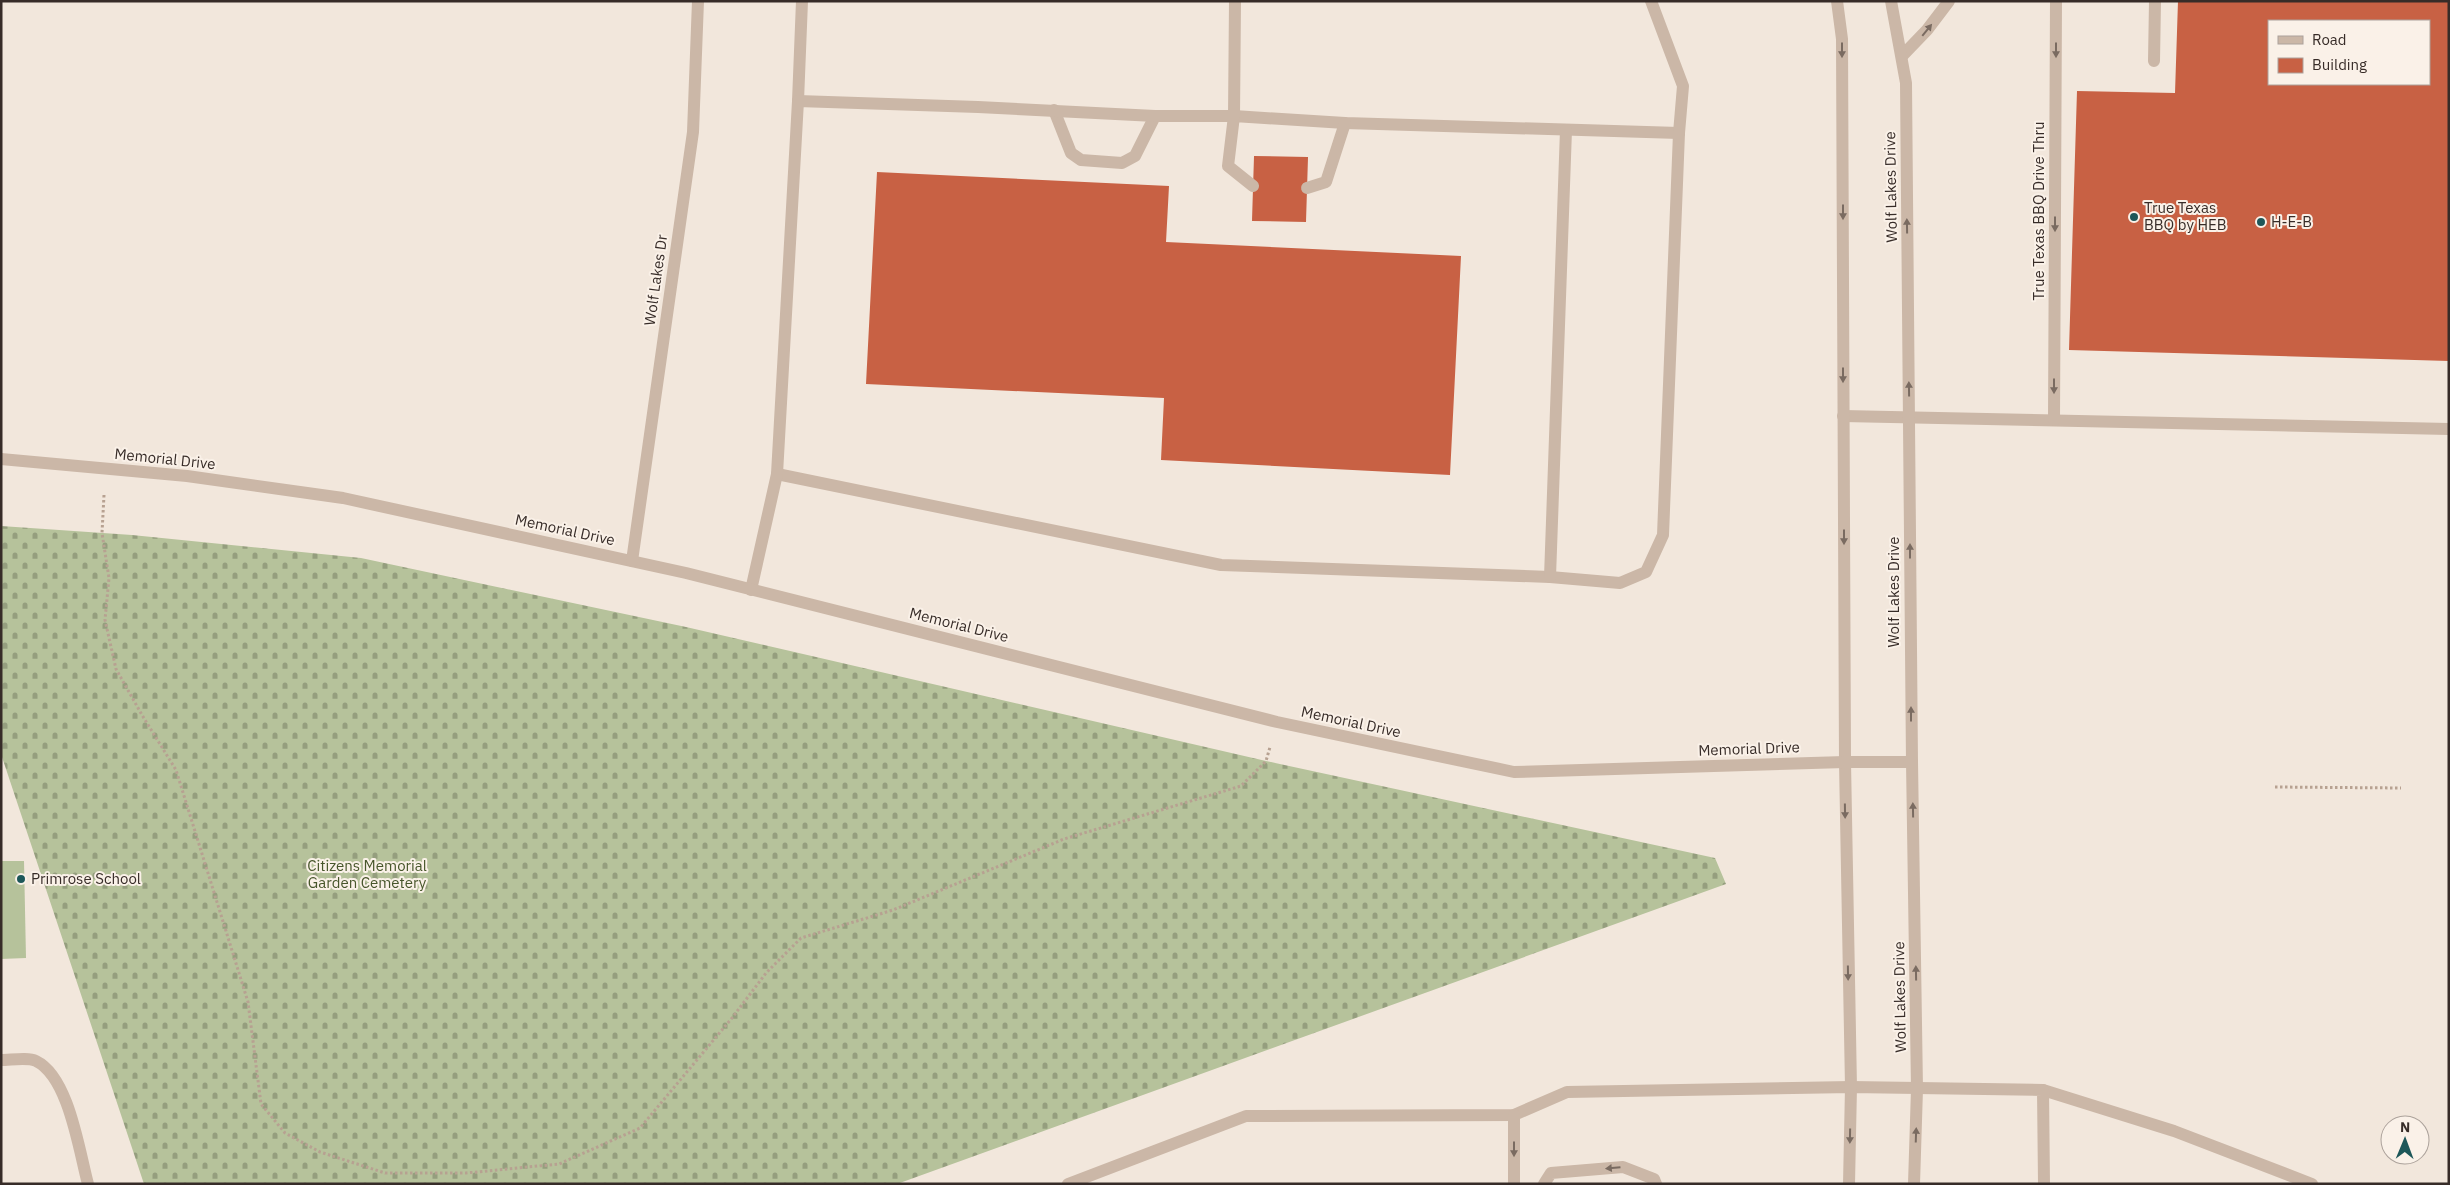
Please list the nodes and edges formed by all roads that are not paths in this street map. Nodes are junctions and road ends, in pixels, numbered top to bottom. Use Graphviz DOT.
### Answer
graph roads {
  1 [pos="698,1"];
  2 [pos="802,1"];
  3 [pos="1235,1"];
  4 [pos="1651,1"];
  5 [pos="1838,1"];
  6 [pos="1892,1"];
  7 [pos="1949,1"];
  8 [pos="2056,1"];
  9 [pos="2155,1"];
  10 [pos="1902,56"];
  11 [pos="2154,61"];
  12 [pos="798,102"];
  13 [pos="1054,110"];
  14 [pos="1155,116"];
  15 [pos="1234,116"];
  16 [pos="1345,123"];
  17 [pos="1566,130"];
  18 [pos="1679,133"];
  19 [pos="1253,186"];
  20 [pos="1307,188"];
  21 [pos="1843,416"];
  22 [pos="1909,418"];
  23 [pos="2054,420"];
  24 [pos="2449,428"];
  25 [pos="1,459"];
  26 [pos="777,474"];
  27 [pos="632,561"];
  28 [pos="1550,577"];
  29 [pos="751,590"];
  30 [pos="1844,762"];
  31 [pos="1912,762"];
  32 [pos="1,1060"];
  33 [pos="1850,1087"];
  34 [pos="1917,1089"];
  35 [pos="2043,1090"];
  36 [pos="1514,1115"];
  37 [pos="88,1184"];
  38 [pos="1068,1184"];
  39 [pos="1514,1184"];
  40 [pos="1544,1184"];
  41 [pos="1656,1184"];
  42 [pos="1849,1184"];
  43 [pos="1914,1184"];
  44 [pos="2044,1184"];
  45 [pos="2312,1184"];
  1 -- 27 [label="street, Wolf Lakes Dr"];
  2 -- 12 [label="street"];
  3 -- 15 [label="street"];
  4 -- 18 [label="street"];
  5 -- 21 [label="street, one-way"];
  6 -- 10 [label="street, Wolf Lakes Drive"];
  10 -- 7 [label="street, one-way"];
  8 -- 23 [label="street, True Texas BBQ Drive Thru, one-way"];
  9 -- 11 [label="street"];
  22 -- 10 [label="street, Wolf Lakes Drive, one-way"];
  12 -- 13 [label="street"];
  12 -- 26 [label="street"];
  13 -- 14 [label="street"];
  13 -- 14 [label="street"];
  14 -- 15 [label="street"];
  15 -- 16 [label="street"];
  15 -- 19 [label="street"];
  16 -- 17 [label="street"];
  16 -- 20 [label="street"];
  17 -- 18 [label="street"];
  17 -- 28 [label="street"];
  18 -- 28 [label="street"];
  21 -- 22 [label="street"];
  21 -- 30 [label="street, one-way"];
  22 -- 23 [label="street"];
  31 -- 22 [label="street, Wolf Lakes Drive, one-way"];
  23 -- 24 [label="street"];
  25 -- 27 [label="street, Memorial Drive"];
  26 -- 28 [label="street"];
  26 -- 29 [label="street"];
  27 -- 29 [label="street, Memorial Drive"];
  29 -- 30 [label="street, Memorial Drive"];
  30 -- 31 [label="street, Memorial Drive"];
  30 -- 33 [label="street, one-way"];
  34 -- 31 [label="street, Wolf Lakes Drive, one-way"];
  32 -- 37 [label="street"];
  33 -- 34 [label="street"];
  33 -- 36 [label="street"];
  33 -- 42 [label="street, one-way"];
  34 -- 35 [label="street"];
  43 -- 34 [label="street, Wolf Lakes Drive, one-way"];
  35 -- 44 [label="street"];
  35 -- 45 [label="street"];
  36 -- 38 [label="street"];
  36 -- 39 [label="street, one-way"];
  41 -- 40 [label="street, one-way"];
}
